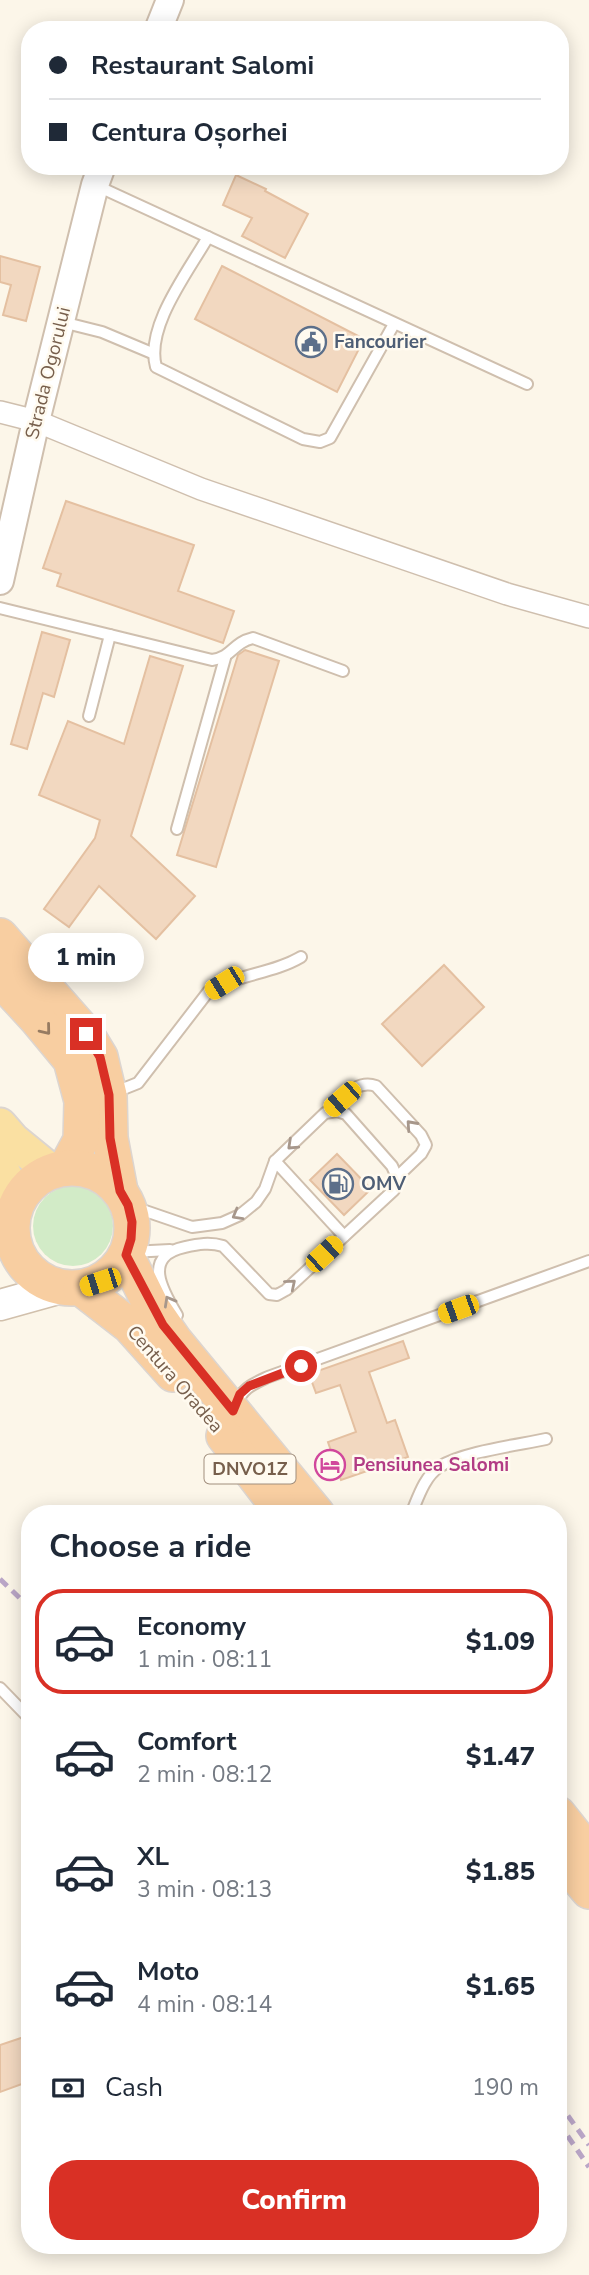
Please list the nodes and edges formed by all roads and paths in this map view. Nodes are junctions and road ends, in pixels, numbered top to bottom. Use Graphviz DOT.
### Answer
graph roads {
  1 [pos="170,0"];
  2 [pos="162,21"];
  3 [pos="99,176"];
  4 [pos="208,237"];
  5 [pos="60,321"];
  6 [pos="394,324"];
  7 [pos="152,354"];
  8 [pos="527,384"];
  9 [pos="0,412"];
  10 [pos="36,421"];
  11 [pos="0,582"];
  12 [pos="0,608"];
  13 [pos="589,617"];
  14 [pos="110,635"];
  15 [pos="225,658"];
  16 [pos="343,671"];
  17 [pos="89,716"];
  18 [pos="177,829"];
  19 [pos="0,936"];
  20 [pos="301,957"];
  21 [pos="0,979"];
  22 [pos="109,1095"];
  23 [pos="325,1113"];
  24 [pos="0,1125"];
  25 [pos="275,1161"];
  26 [pos="0,1166"];
  27 [pos="58,1169"];
  28 [pos="397,1177"];
  29 [pos="124,1198"];
  30 [pos="10,1220"];
  31 [pos="344,1236"];
  32 [pos="170,1250"];
  33 [pos="127,1254"];
  34 [pos="589,1261"];
  35 [pos="71,1288"];
  36 [pos="0,1305"];
  37 [pos="184,1325"];
  38 [pos="239,1394"];
  39 [pos="546,1439"];
  40 [pos="277,1505"];
  41 [pos="311,1505"];
  42 [pos="415,1505"];
  43 [pos="0,1688"];
  44 [pos="21,1710"];
  45 [pos="567,1825"];
  46 [pos="589,1853"];
  47 [pos="567,1865"];
  48 [pos="589,1891"];
  1 -- 2 [label="street"];
  3 -- 4 [label="lane"];
  3 -- 5 [label="street, Strada Ogorului"];
  4 -- 6 [label="lane"];
  4 -- 7 [label="lane"];
  5 -- 7 [label="lane"];
  5 -- 10 [label="street, Strada Ogorului"];
  6 -- 7 [label="lane"];
  6 -- 8 [label="lane"];
  9 -- 10 [label="street"];
  10 -- 11 [label="street, Strada Ogorului"];
  10 -- 13 [label="street"];
  12 -- 14 [label="lane"];
  14 -- 15 [label="lane"];
  14 -- 17 [label="lane"];
  15 -- 16 [label="lane"];
  15 -- 18 [label="lane"];
  19 -- 22 [label="highway"];
  20 -- 22 [label="lane"];
  21 -- 27 [label="highway, one-way"];
  22 -- 29 [label="highway"];
  23 -- 25 [label="lane, one-way"];
  23 -- 28 [label="lane"];
  28 -- 23 [label="lane, one-way"];
  24 -- 27 [label="main road"];
  25 -- 29 [label="lane, one-way"];
  25 -- 31 [label="lane"];
  26 -- 30 [label="main road, DNVO1Z"];
  27 -- 29 [label="highway"];
  27 -- 30 [label="highway"];
  28 -- 31 [label="lane"];
  29 -- 33 [label="highway"];
  30 -- 35 [label="highway, DNVO1Z"];
  32 -- 31 [label="lane, one-way"];
  32 -- 33 [label="lane"];
  37 -- 32 [label="lane, one-way"];
  33 -- 35 [label="highway"];
  33 -- 38 [label="highway, Centura Oradea / DNVO1Z"];
  34 -- 38 [label="lane"];
  35 -- 36 [label="main road"];
  35 -- 40 [label="highway, Centura Oradea / DNVO1Z"];
  38 -- 41 [label="highway, Centura Oradea / DNVO1Z"];
  39 -- 42 [label="lane"];
  43 -- 44 [label="lane"];
  45 -- 46 [label="highway"];
  47 -- 48 [label="highway"];
}
